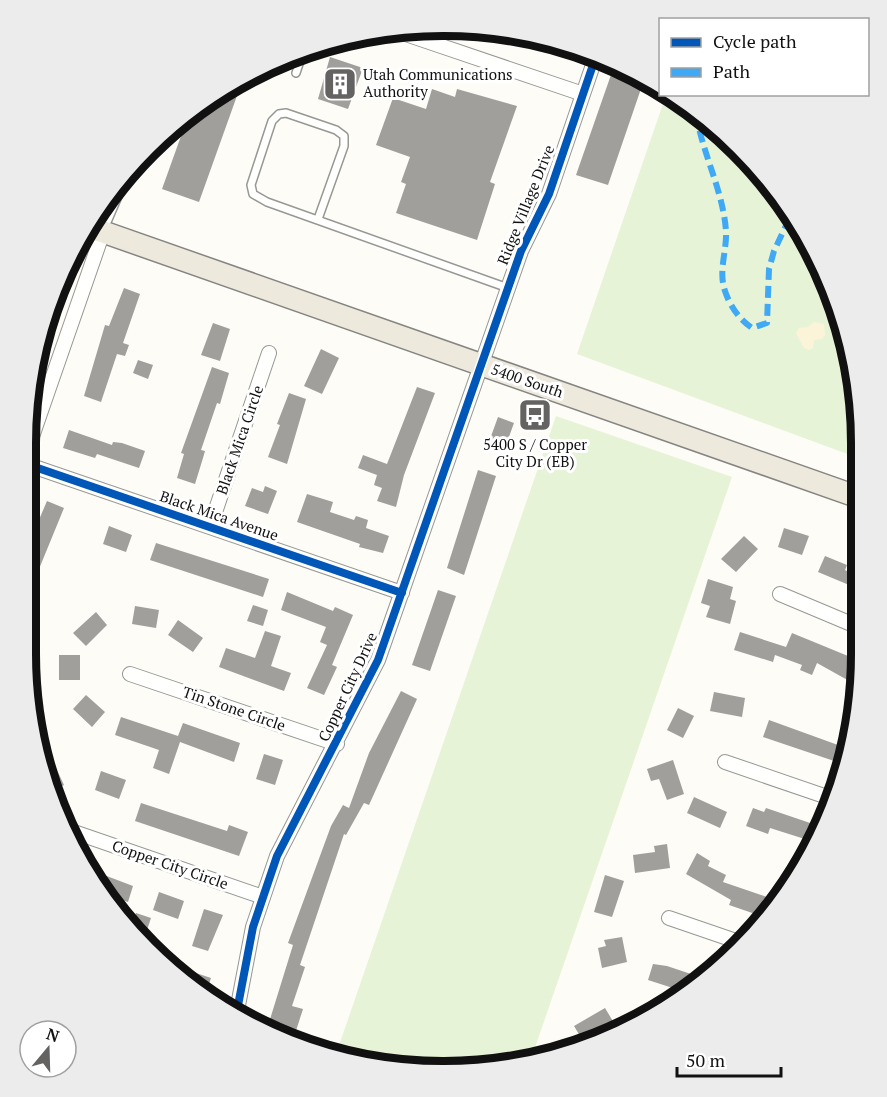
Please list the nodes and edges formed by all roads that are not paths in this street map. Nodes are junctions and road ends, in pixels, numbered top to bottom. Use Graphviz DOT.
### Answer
graph roads {
  1 [pos="415,37"];
  2 [pos="299,63"];
  3 [pos="593,65"];
  4 [pos="296,73"];
  5 [pos="583,94"];
  6 [pos="318,219"];
  7 [pos="97,230"];
  8 [pos="508,288"];
  9 [pos="269,353"];
  10 [pos="483,365"];
  11 [pos="37,420"];
  12 [pos="36,467"];
  13 [pos="851,494"];
  14 [pos="210,527"];
  15 [pos="402,593"];
  16 [pos="780,594"];
  17 [pos="851,624"];
  18 [pos="130,674"];
  19 [pos="337,744"];
  20 [pos="725,762"];
  21 [pos="825,796"];
  22 [pos="77,833"];
  23 [pos="263,897"];
  24 [pos="669,918"];
  25 [pos="734,940"];
  26 [pos="238,1005"];
  1 -- 5 [label="street"];
  2 -- 4 [label="lane"];
  3 -- 5 [label="street, Ridge Village Drive"];
  5 -- 8 [label="street, Ridge Village Drive"];
  6 -- 6 [label="lane"];
  6 -- 8 [label="lane"];
  7 -- 10 [label="main road, 5400 South"];
  7 -- 11 [label="street"];
  8 -- 10 [label="street, Ridge Village Drive"];
  9 -- 14 [label="street, Black Mica Circle"];
  10 -- 13 [label="main road, 5400 South"];
  10 -- 15 [label="street, Copper City Drive"];
  12 -- 14 [label="street, Black Mica Avenue"];
  14 -- 15 [label="street, Black Mica Avenue"];
  15 -- 19 [label="street, Copper City Drive"];
  16 -- 17 [label="street"];
  18 -- 19 [label="street, Tin Stone Circle"];
  19 -- 23 [label="street, Copper City Drive"];
  20 -- 21 [label="street"];
  22 -- 23 [label="street, Copper City Circle"];
  23 -- 26 [label="street, Copper City Drive"];
  24 -- 25 [label="street"];
}
